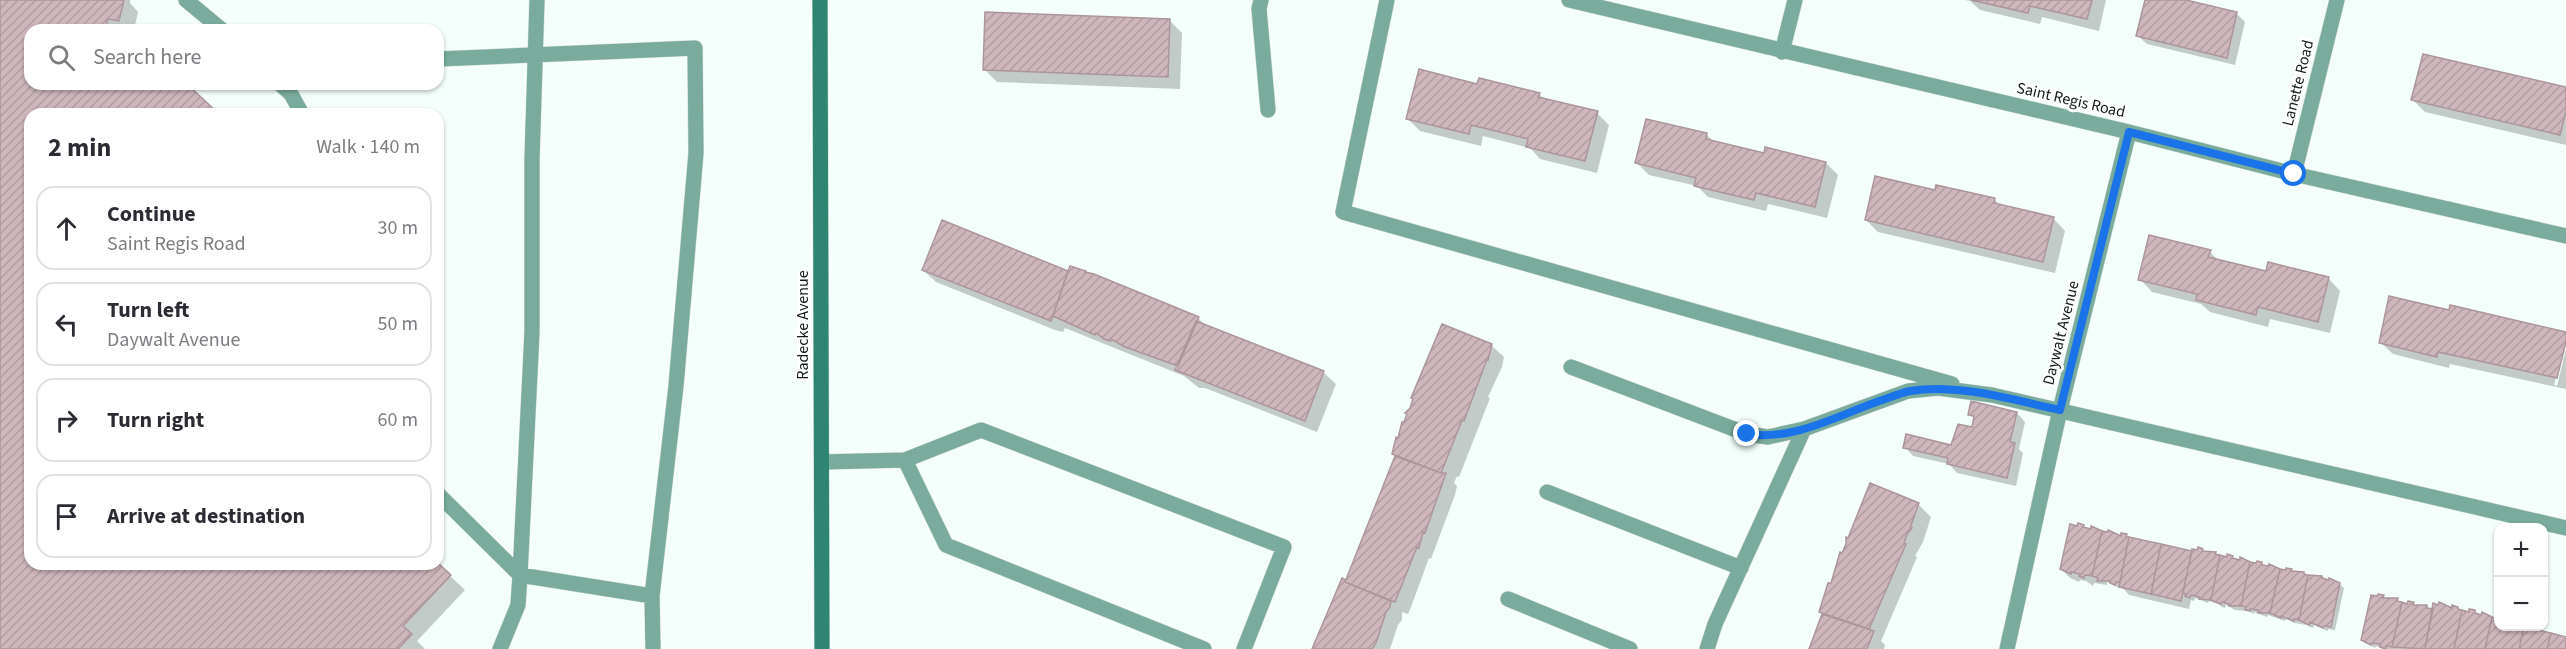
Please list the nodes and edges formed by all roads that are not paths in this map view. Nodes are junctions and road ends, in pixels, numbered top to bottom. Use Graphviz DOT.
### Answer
graph roads {
  1 [pos="186,0"];
  2 [pos="537,0"];
  3 [pos="820,0"];
  4 [pos="1261,0"];
  5 [pos="1387,0"];
  6 [pos="1569,0"];
  7 [pos="1795,0"];
  8 [pos="2337,0"];
  9 [pos="215,24"];
  10 [pos="1782,52"];
  11 [pos="536,55"];
  12 [pos="444,59"];
  13 [pos="287,90"];
  14 [pos="299,108"];
  15 [pos="1268,110"];
  16 [pos="2129,132"];
  17 [pos="2294,174"];
  18 [pos="2566,236"];
  19 [pos="1571,367"];
  20 [pos="1992,395"];
  21 [pos="2060,410"];
  22 [pos="1804,429"];
  23 [pos="905,460"];
  24 [pos="822,462"];
  25 [pos="1547,492"];
  26 [pos="444,500"];
  27 [pos="2566,528"];
  28 [pos="1741,568"];
  29 [pos="520,575"];
  30 [pos="652,596"];
  31 [pos="1508,599"];
  32 [pos="500,649"];
  33 [pos="653,649"];
  34 [pos="822,649"];
  35 [pos="1204,649"];
  36 [pos="1244,649"];
  37 [pos="1630,649"];
  38 [pos="1707,649"];
  39 [pos="2007,649"];
  1 -- 9 [label="street"];
  2 -- 11 [label="street"];
  3 -- 24 [label="street, Radecke Avenue"];
  4 -- 15 [label="street"];
  5 -- 20 [label="street"];
  6 -- 10 [label="street, Saint Regis Road"];
  7 -- 10 [label="street"];
  8 -- 17 [label="street, Lanette Road"];
  10 -- 16 [label="street, Saint Regis Road"];
  11 -- 12 [label="street"];
  11 -- 29 [label="street"];
  11 -- 30 [label="street"];
  13 -- 14 [label="street"];
  16 -- 17 [label="street, Saint Regis Road"];
  16 -- 21 [label="street, Daywalt Avenue"];
  17 -- 18 [label="street, Saint Regis Road"];
  19 -- 22 [label="street"];
  20 -- 21 [label="street"];
  20 -- 22 [label="street"];
  21 -- 27 [label="street"];
  21 -- 39 [label="street, Daywalt Avenue"];
  22 -- 28 [label="street"];
  23 -- 24 [label="street"];
  23 -- 35 [label="street"];
  23 -- 36 [label="street"];
  24 -- 34 [label="street, Radecke Avenue"];
  25 -- 28 [label="street"];
  26 -- 29 [label="street"];
  28 -- 38 [label="street"];
  29 -- 30 [label="street"];
  29 -- 32 [label="street"];
  30 -- 33 [label="street"];
  31 -- 37 [label="street"];
}
